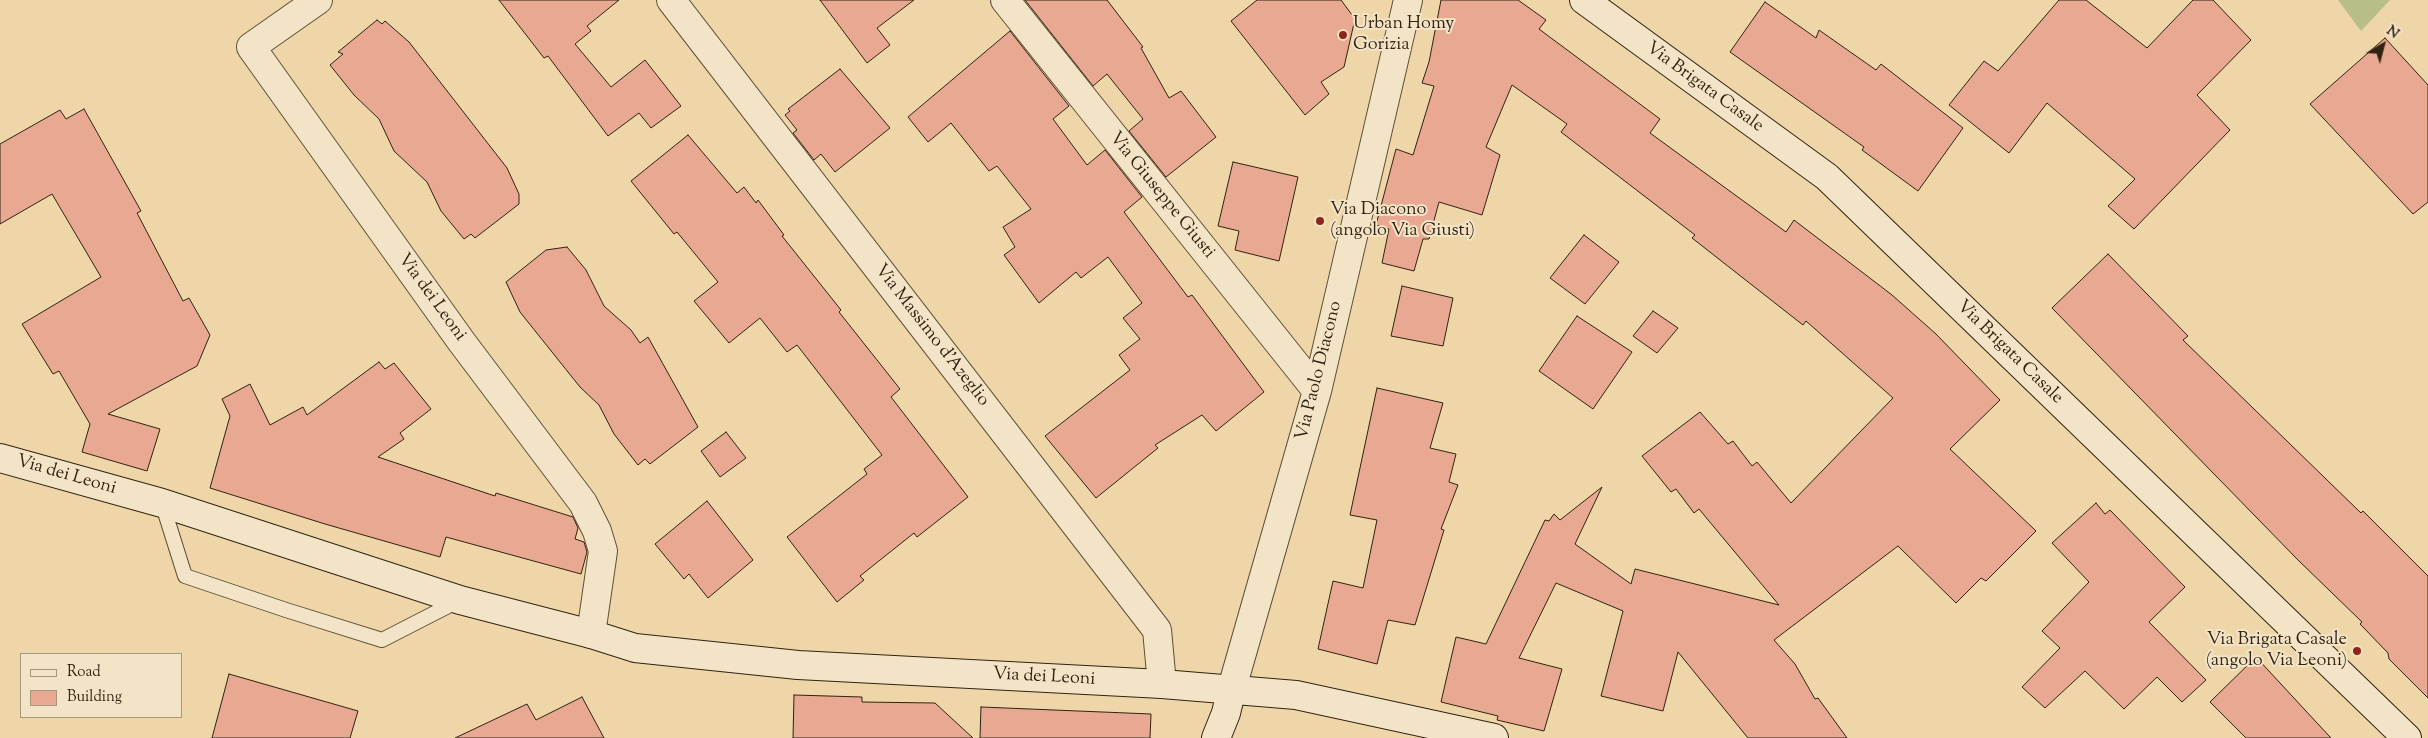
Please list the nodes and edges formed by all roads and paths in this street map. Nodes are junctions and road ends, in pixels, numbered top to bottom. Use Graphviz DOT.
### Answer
graph roads {
  1 [pos="318,0"];
  2 [pos="671,0"];
  3 [pos="1005,0"];
  4 [pos="1408,0"];
  5 [pos="1584,0"];
  6 [pos="1318,391"];
  7 [pos="0,458"];
  8 [pos="162,503"];
  9 [pos="460,600"];
  10 [pos="591,634"];
  11 [pos="1162,684"];
  12 [pos="1232,688"];
  13 [pos="1216,738"];
  14 [pos="1494,738"];
  15 [pos="2408,738"];
  1 -- 10 [label="street, Via dei Leoni"];
  2 -- 11 [label="street, Via Massimo d'Azeglio"];
  3 -- 6 [label="street, Via Giuseppe Giusti"];
  4 -- 6 [label="street, Via Paolo Diacono"];
  5 -- 15 [label="street, Via Brigata Casale"];
  6 -- 12 [label="street, Via Paolo Diacono"];
  7 -- 8 [label="street, Via dei Leoni"];
  8 -- 9 [label="street, Via dei Leoni"];
  8 -- 9 [label="lane"];
  9 -- 10 [label="street, Via dei Leoni"];
  10 -- 11 [label="street, Via dei Leoni"];
  11 -- 12 [label="street, Via dei Leoni"];
  12 -- 13 [label="street, Via Paolo Diacono"];
  12 -- 14 [label="street, Via dei Leoni"];
}
